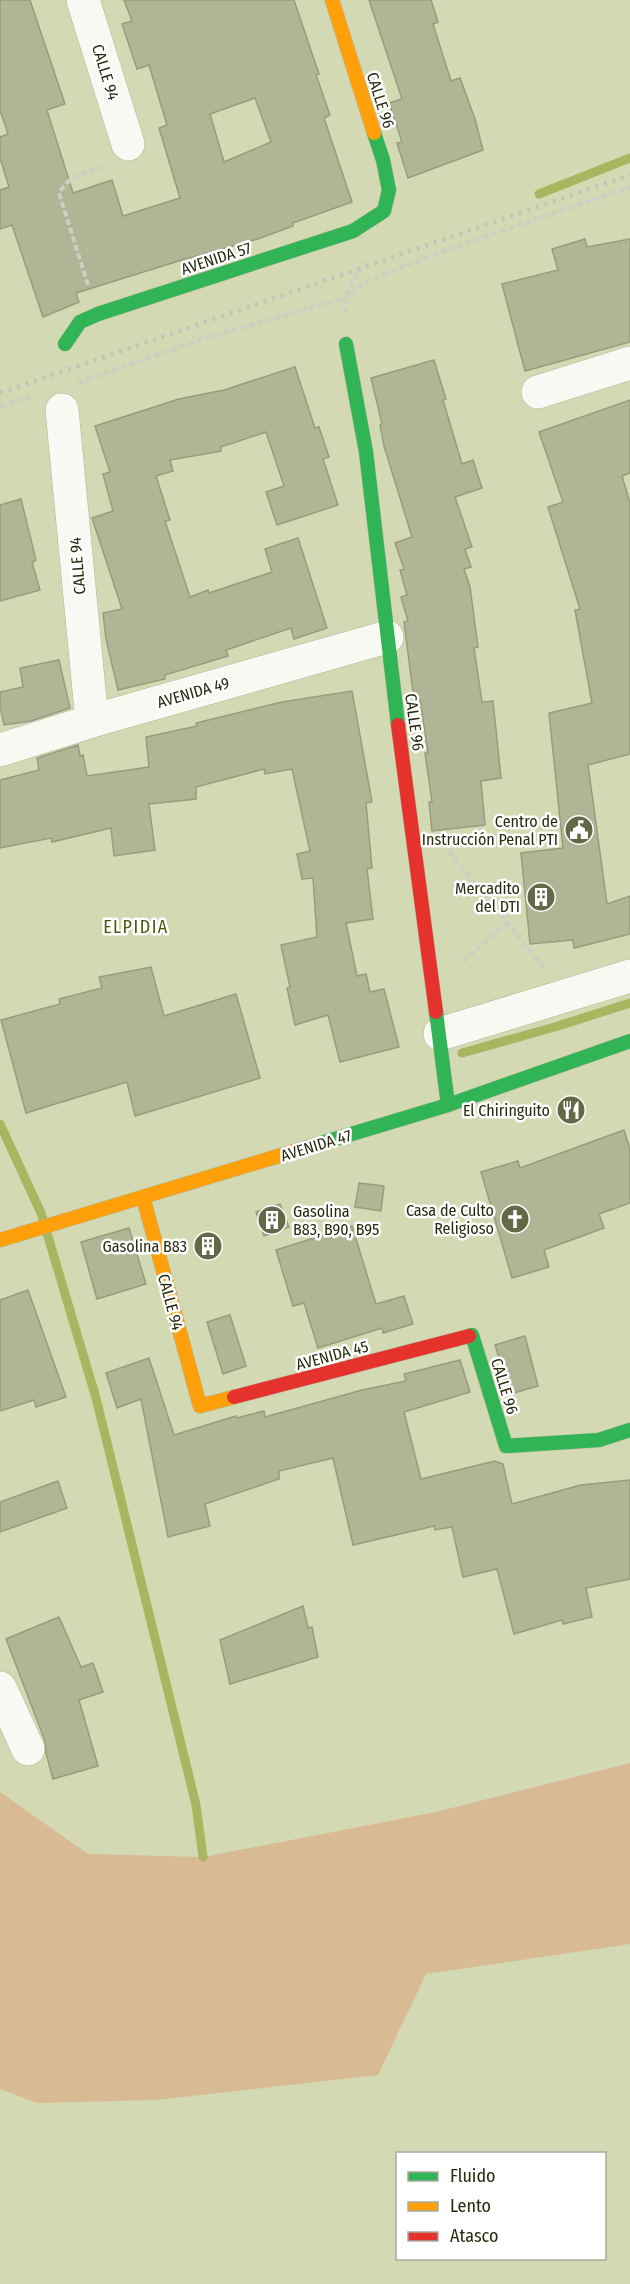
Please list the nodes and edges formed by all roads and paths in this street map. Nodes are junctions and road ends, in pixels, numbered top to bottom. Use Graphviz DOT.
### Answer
graph roads {
  1 [pos="83,0"];
  2 [pos="332,0"];
  3 [pos="128,144"];
  4 [pos="630,187"];
  5 [pos="384,211"];
  6 [pos="366,258"];
  7 [pos="345,298"];
  8 [pos="98,314"];
  9 [pos="65,344"];
  10 [pos="346,344"];
  11 [pos="630,363"];
  12 [pos="538,392"];
  13 [pos="70,397"];
  14 [pos="387,637"];
  15 [pos="92,721"];
  16 [pos="0,750"];
  17 [pos="415,839"];
  18 [pos="523,884"];
  19 [pos="481,890"];
  20 [pos="507,922"];
  21 [pos="630,976"];
  22 [pos="566,995"];
  23 [pos="435,997"];
  24 [pos="440,1034"];
  25 [pos="630,1041"];
  26 [pos="448,1105"];
  27 [pos="143,1197"];
  28 [pos="0,1240"];
  29 [pos="472,1335"];
  30 [pos="200,1406"];
  31 [pos="630,1430"];
  32 [pos="0,1688"];
  33 [pos="28,1749"];
  1 -- 3 [label="street, CALLE 94"];
  2 -- 5 [label="street, CALLE 96"];
  3 -- 8 [label="path"];
  4 -- 7 [label="path"];
  5 -- 8 [label="street, AVENIDA 57"];
  6 -- 7 [label="path"];
  7 -- 10 [label="path"];
  7 -- 13 [label="path"];
  8 -- 9 [label="street, AVENIDA 57"];
  10 -- 14 [label="street, CALLE 96"];
  11 -- 12 [label="street"];
  13 -- 15 [label="street, CALLE 94"];
  14 -- 15 [label="street, AVENIDA 49"];
  14 -- 17 [label="street, CALLE 96"];
  15 -- 16 [label="street, AVENIDA 49"];
  17 -- 19 [label="path"];
  17 -- 23 [label="street, CALLE 96"];
  18 -- 19 [label="path"];
  19 -- 20 [label="path"];
  20 -- 22 [label="path"];
  20 -- 23 [label="path"];
  21 -- 22 [label="street"];
  22 -- 24 [label="street"];
  23 -- 24 [label="street, CALLE 96"];
  24 -- 26 [label="street, CALLE 96"];
  25 -- 26 [label="street, AVENIDA 47"];
  26 -- 27 [label="street, AVENIDA 47"];
  27 -- 28 [label="street, AVENIDA 47"];
  27 -- 30 [label="street, CALLE 94"];
  29 -- 30 [label="street, AVENIDA 45"];
  29 -- 31 [label="street, CALLE 96"];
  32 -- 33 [label="street"];
}
